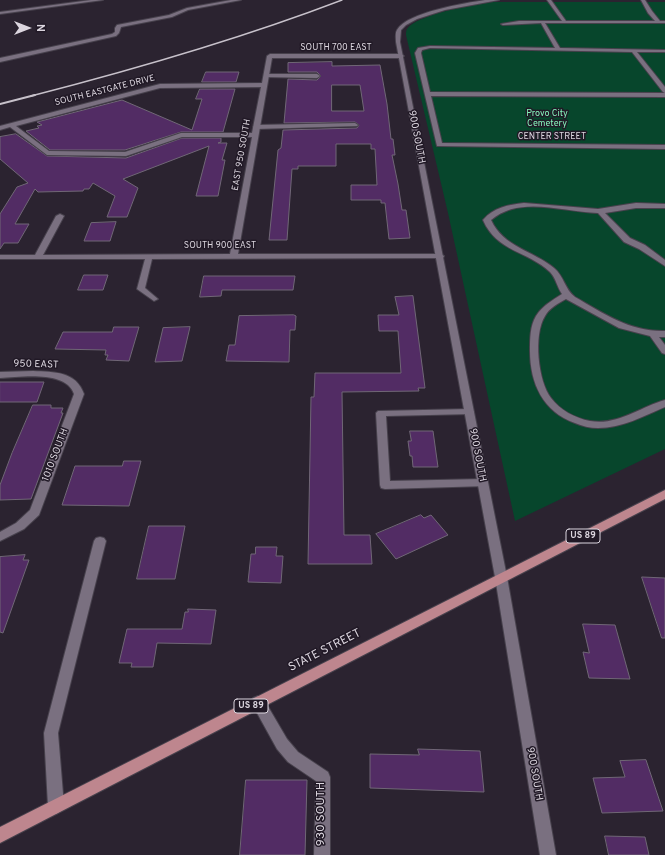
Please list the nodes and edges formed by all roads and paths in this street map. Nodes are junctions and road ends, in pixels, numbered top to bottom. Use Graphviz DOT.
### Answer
graph roads {
  1 [pos="101,0"];
  2 [pos="238,0"];
  3 [pos="497,0"];
  4 [pos="549,0"];
  5 [pos="642,0"];
  6 [pos="0,14"];
  7 [pos="542,22"];
  8 [pos="565,22"];
  9 [pos="658,22"];
  10 [pos="665,22"];
  11 [pos="503,24"];
  12 [pos="117,31"];
  13 [pos="23,49"];
  14 [pos="558,49"];
  15 [pos="633,50"];
  16 [pos="665,51"];
  17 [pos="270,56"];
  18 [pos="401,56"];
  19 [pos="0,60"];
  20 [pos="266,76"];
  21 [pos="317,76"];
  22 [pos="264,85"];
  23 [pos="665,91"];
  24 [pos="427,94"];
  25 [pos="665,95"];
  26 [pos="355,124"];
  27 [pos="11,125"];
  28 [pos="256,127"];
  29 [pos="0,128"];
  30 [pos="255,135"];
  31 [pos="665,147"];
  32 [pos="665,206"];
  33 [pos="600,211"];
  34 [pos="60,216"];
  35 [pos="150,256"];
  36 [pos="234,256"];
  37 [pos="440,256"];
  38 [pos="0,257"];
  39 [pos="38,257"];
  40 [pos="665,264"];
  41 [pos="567,294"];
  42 [pos="154,299"];
  43 [pos="665,334"];
  44 [pos="653,335"];
  45 [pos="665,350"];
  46 [pos="0,375"];
  47 [pos="72,380"];
  48 [pos="665,403"];
  49 [pos="469,412"];
  50 [pos="483,483"];
  51 [pos="665,494"];
  52 [pos="0,537"];
  53 [pos="100,541"];
  54 [pos="501,577"];
  55 [pos="258,702"];
  56 [pos="56,806"];
  57 [pos="0,835"];
  58 [pos="322,855"];
  59 [pos="548,855"];
  1 -- 6 [label="street"];
  2 -- 12 [label="street"];
  3 -- 18 [label="street, 900 SOUTH"];
  4 -- 8 [label="street"];
  5 -- 9 [label="street"];
  7 -- 8 [label="street"];
  7 -- 11 [label="street"];
  7 -- 14 [label="street"];
  8 -- 9 [label="street"];
  9 -- 10 [label="street"];
  12 -- 13 [label="street"];
  12 -- 19 [label="street"];
  14 -- 15 [label="street"];
  14 -- 24 [label="street"];
  15 -- 16 [label="street"];
  15 -- 23 [label="street"];
  17 -- 18 [label="street, SOUTH 700 EAST"];
  17 -- 20 [label="street, EAST 950 SOUTH"];
  18 -- 37 [label="street, 900 SOUTH"];
  20 -- 21 [label="street"];
  20 -- 22 [label="street, EAST 950 SOUTH"];
  22 -- 27 [label="street, SOUTH EASTGATE DRIVE"];
  22 -- 28 [label="street, EAST 950 SOUTH"];
  24 -- 25 [label="street"];
  24 -- 31 [label="street, CENTER STREET"];
  26 -- 28 [label="street"];
  27 -- 29 [label="street, SOUTH EASTGATE DRIVE"];
  27 -- 30 [label="street"];
  28 -- 30 [label="street, EAST 950 SOUTH"];
  30 -- 36 [label="street, EAST 950 SOUTH"];
  32 -- 33 [label="street"];
  33 -- 40 [label="street"];
  33 -- 41 [label="street"];
  34 -- 39 [label="street"];
  35 -- 36 [label="street, SOUTH 900 EAST"];
  35 -- 39 [label="street, SOUTH 900 EAST"];
  35 -- 42 [label="street"];
  36 -- 37 [label="street, SOUTH 900 EAST"];
  37 -- 49 [label="street, 900 SOUTH"];
  38 -- 39 [label="street, SOUTH 900 EAST"];
  41 -- 44 [label="street"];
  41 -- 48 [label="street"];
  43 -- 44 [label="street"];
  44 -- 45 [label="street"];
  46 -- 47 [label="street, 950 EAST"];
  47 -- 52 [label="street, 1010 SOUTH"];
  49 -- 50 [label="street, 900 SOUTH"];
  49 -- 50 [label="street"];
  50 -- 54 [label="street, 900 SOUTH"];
  51 -- 54 [label="main road, STATE STREET / US 89"];
  53 -- 56 [label="street"];
  54 -- 55 [label="main road, STATE STREET / US 89"];
  54 -- 59 [label="street, 900 SOUTH"];
  55 -- 56 [label="main road, STATE STREET / US 89"];
  55 -- 58 [label="street, 930 SOUTH"];
  56 -- 57 [label="main road, STATE STREET / US 89"];
}
